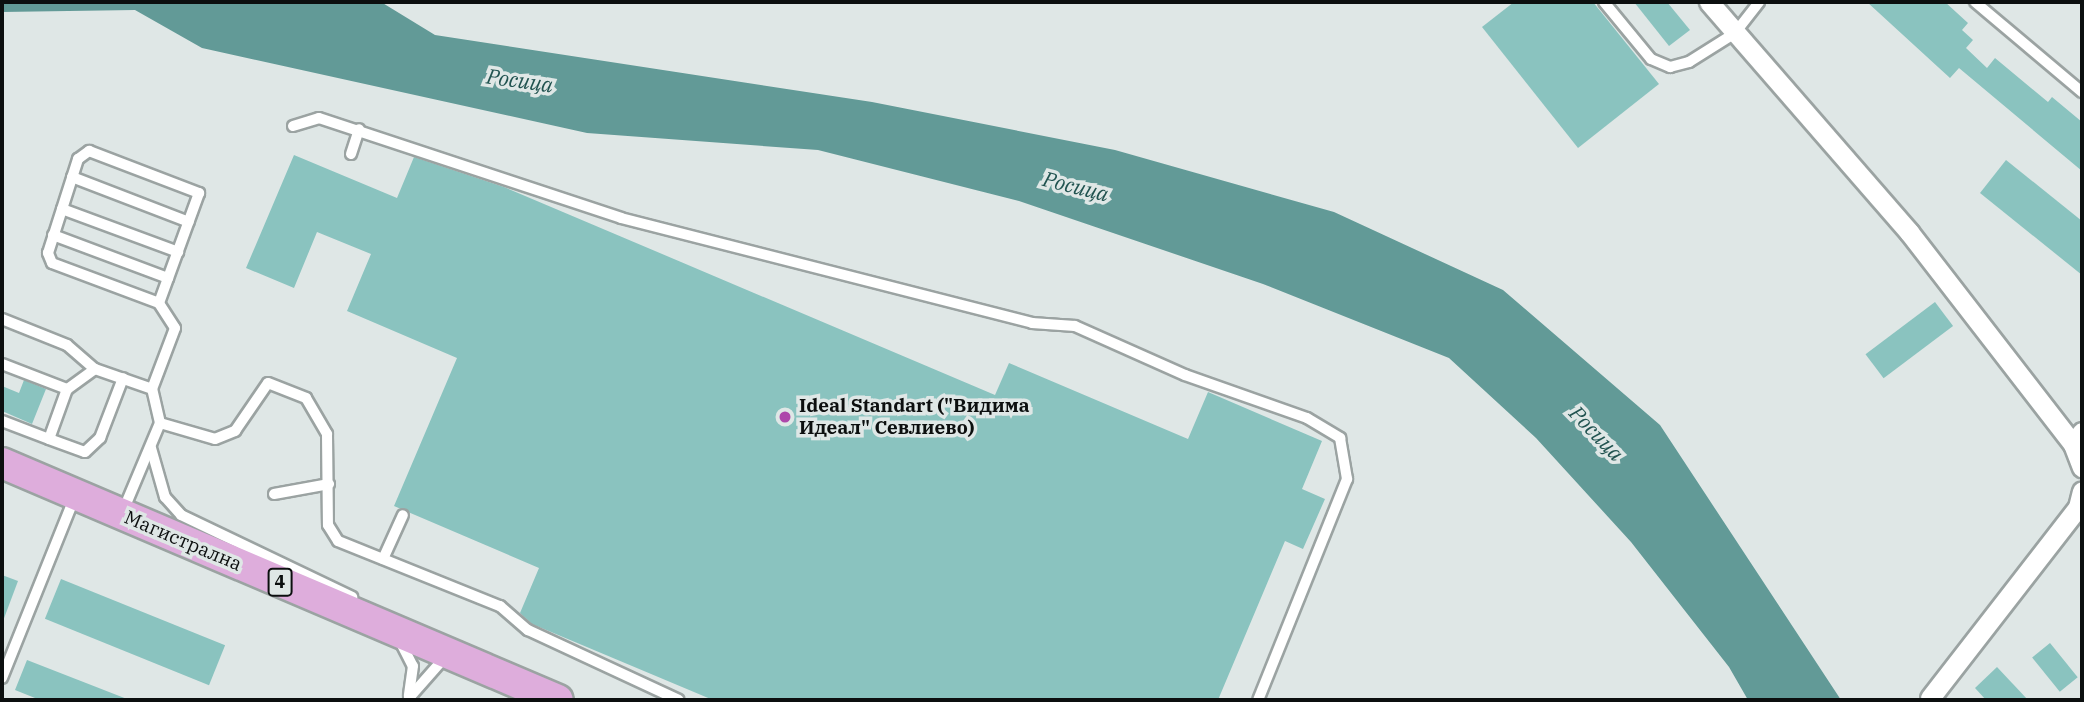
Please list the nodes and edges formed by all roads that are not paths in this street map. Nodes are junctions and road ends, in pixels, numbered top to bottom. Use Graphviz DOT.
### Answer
graph roads {
  1 [pos="1604,2"];
  2 [pos="1709,2"];
  3 [pos="1759,2"];
  4 [pos="1975,2"];
  5 [pos="1735,33"];
  6 [pos="2082,92"];
  7 [pos="293,126"];
  8 [pos="359,130"];
  9 [pos="351,154"];
  10 [pos="72,177"];
  11 [pos="62,209"];
  12 [pos="189,222"];
  13 [pos="53,235"];
  14 [pos="178,252"];
  15 [pos="168,278"];
  16 [pos="159,303"];
  17 [pos="2,319"];
  18 [pos="2,364"];
  19 [pos="95,369"];
  20 [pos="123,378"];
  21 [pos="67,389"];
  22 [pos="152,389"];
  23 [pos="2,421"];
  24 [pos="160,423"];
  25 [pos="2078,438"];
  26 [pos="49,439"];
  27 [pos="151,447"];
  28 [pos="2,463"];
  29 [pos="2082,467"];
  30 [pos="329,484"];
  31 [pos="2082,491"];
  32 [pos="275,494"];
  33 [pos="75,495"];
  34 [pos="122,515"];
  35 [pos="403,515"];
  36 [pos="383,559"];
  37 [pos="364,603"];
  38 [pos="376,608"];
  39 [pos="395,631"];
  40 [pos="449,654"];
  41 [pos="2,678"];
  42 [pos="1930,698"];
  43 [pos="408,699"];
  44 [pos="558,700"];
  45 [pos="679,700"];
  46 [pos="1258,700"];
  1 -- 5 [label="lane"];
  2 -- 5 [label="street"];
  3 -- 5 [label="lane"];
  4 -- 6 [label="lane"];
  5 -- 25 [label="street"];
  7 -- 8 [label="lane"];
  8 -- 9 [label="lane"];
  8 -- 46 [label="lane"];
  10 -- 11 [label="lane"];
  10 -- 12 [label="lane"];
  10 -- 12 [label="lane"];
  11 -- 13 [label="lane"];
  11 -- 14 [label="lane"];
  12 -- 14 [label="lane"];
  13 -- 15 [label="lane"];
  13 -- 16 [label="lane"];
  14 -- 15 [label="lane"];
  15 -- 16 [label="lane"];
  16 -- 22 [label="lane"];
  17 -- 19 [label="lane"];
  18 -- 21 [label="lane"];
  19 -- 20 [label="lane"];
  19 -- 21 [label="lane"];
  20 -- 22 [label="lane"];
  20 -- 26 [label="lane"];
  21 -- 26 [label="lane"];
  22 -- 24 [label="lane"];
  23 -- 26 [label="lane"];
  24 -- 27 [label="lane"];
  24 -- 30 [label="lane"];
  25 -- 29 [label="street"];
  27 -- 34 [label="lane"];
  27 -- 37 [label="lane"];
  28 -- 33 [label="main road, Магистрална / 4"];
  30 -- 32 [label="lane"];
  30 -- 36 [label="lane"];
  31 -- 42 [label="street"];
  33 -- 34 [label="main road, Магистрална / 4"];
  33 -- 41 [label="lane"];
  34 -- 39 [label="main road, Магистрална / 4"];
  35 -- 36 [label="lane"];
  36 -- 45 [label="lane"];
  38 -- 40 [label="lane"];
  39 -- 40 [label="main road, Магистрална / 4"];
  39 -- 43 [label="lane"];
  40 -- 43 [label="lane"];
  40 -- 44 [label="main road, Магистрална / 4"];
}
